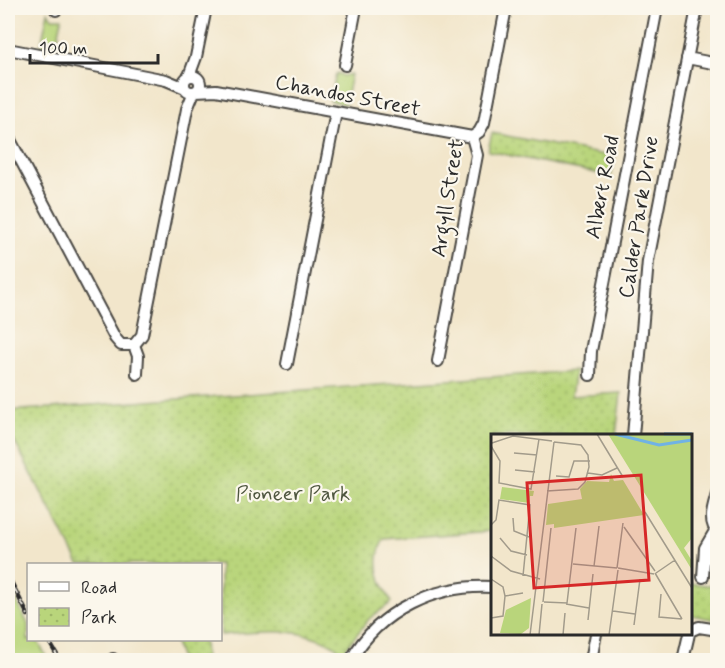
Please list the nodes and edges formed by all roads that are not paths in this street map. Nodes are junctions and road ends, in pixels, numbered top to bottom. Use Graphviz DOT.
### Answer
graph roads {
  1 [pos="206,8"];
  2 [pos="356,8"];
  3 [pos="506,8"];
  4 [pos="657,8"];
  5 [pos="697,8"];
  6 [pos="8,49"];
  7 [pos="687,58"];
  8 [pos="717,64"];
  9 [pos="345,65"];
  10 [pos="192,84"];
  11 [pos="336,112"];
  12 [pos="8,136"];
  13 [pos="472,137"];
  14 [pos="134,345"];
  15 [pos="438,361"];
  16 [pos="287,364"];
  17 [pos="136,374"];
  18 [pos="590,375"];
  19 [pos="633,434"];
  20 [pos="717,490"];
  21 [pos="716,531"];
  22 [pos="703,578"];
  23 [pos="491,587"];
  24 [pos="692,630"];
  25 [pos="717,630"];
  26 [pos="596,635"];
  27 [pos="690,635"];
  28 [pos="351,660"];
  29 [pos="591,660"];
  30 [pos="683,660"];
  1 -- 10 [label="street"];
  2 -- 9 [label="street"];
  3 -- 13 [label="street, Argyll Street"];
  4 -- 18 [label="street, Albert Road"];
  5 -- 7 [label="street, Calder Park Drive"];
  6 -- 10 [label="street"];
  7 -- 8 [label="street"];
  7 -- 19 [label="street, Calder Park Drive"];
  10 -- 11 [label="street, Chandos Street"];
  10 -- 14 [label="street"];
  11 -- 13 [label="street, Chandos Street"];
  11 -- 16 [label="street"];
  12 -- 14 [label="street"];
  13 -- 15 [label="street, Argyll Street"];
  14 -- 17 [label="street"];
  20 -- 21 [label="street"];
  21 -- 22 [label="street"];
  23 -- 28 [label="street"];
  24 -- 25 [label="street"];
  26 -- 29 [label="street"];
  27 -- 30 [label="street"];
}
